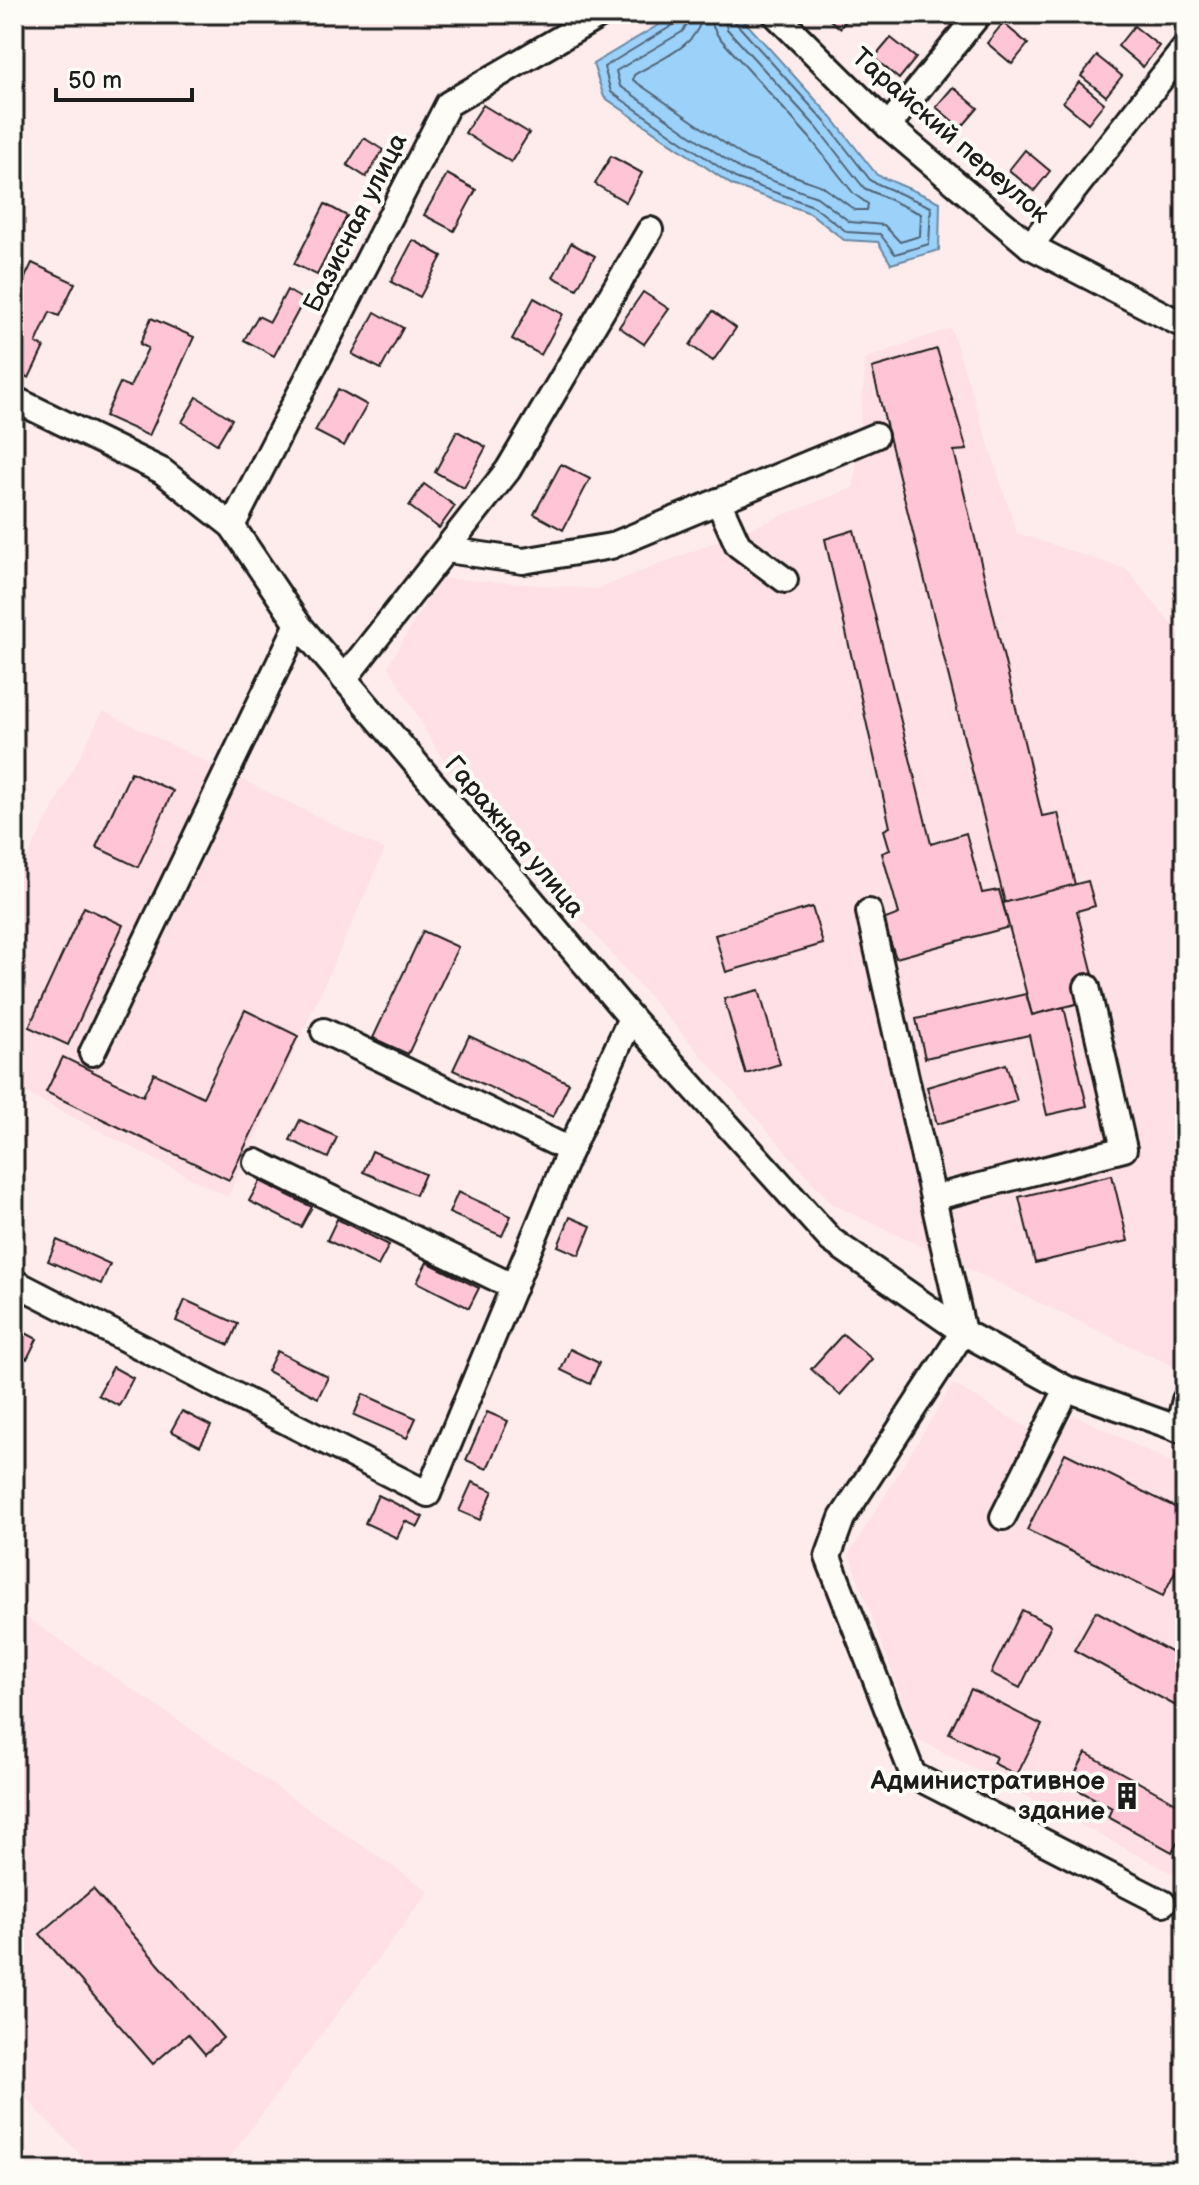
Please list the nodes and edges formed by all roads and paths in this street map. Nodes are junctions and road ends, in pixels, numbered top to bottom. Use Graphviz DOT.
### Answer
graph roads {
  1 [pos="602,14"];
  2 [pos="775,14"];
  3 [pos="979,14"];
  4 [pos="1185,48"];
  5 [pos="888,126"];
  6 [pos="650,230"];
  7 [pos="1030,246"];
  8 [pos="1185,326"];
  9 [pos="14,399"];
  10 [pos="875,436"];
  11 [pos="718,501"];
  12 [pos="232,526"];
  13 [pos="447,550"];
  14 [pos="785,580"];
  15 [pos="298,624"];
  16 [pos="344,679"];
  17 [pos="869,912"];
  18 [pos="1087,987"];
  19 [pos="631,1018"];
  20 [pos="324,1031"];
  21 [pos="92,1053"];
  22 [pos="570,1150"];
  23 [pos="256,1162"];
  24 [pos="933,1198"];
  25 [pos="14,1282"];
  26 [pos="514,1287"];
  27 [pos="963,1332"];
  28 [pos="1067,1389"];
  29 [pos="1185,1400"];
  30 [pos="1182,1430"];
  31 [pos="1003,1517"];
  32 [pos="1163,1903"];
  1 -- 12 [label="street, Базисная улица"];
  2 -- 5 [label="street, Тарайский переулок"];
  3 -- 5 [label="street"];
  4 -- 7 [label="street"];
  5 -- 7 [label="street, Тарайский переулок"];
  6 -- 13 [label="street"];
  7 -- 8 [label="street, Тарайский переулок"];
  9 -- 12 [label="street, Гаражная улица"];
  10 -- 11 [label="street"];
  11 -- 13 [label="street"];
  11 -- 14 [label="street"];
  12 -- 15 [label="street, Гаражная улица"];
  13 -- 16 [label="street"];
  15 -- 16 [label="street, Гаражная улица"];
  15 -- 21 [label="street"];
  16 -- 19 [label="street, Гаражная улица"];
  17 -- 24 [label="street"];
  18 -- 24 [label="street"];
  19 -- 22 [label="street"];
  19 -- 27 [label="street, Гаражная улица"];
  20 -- 22 [label="street"];
  22 -- 26 [label="street"];
  23 -- 26 [label="street"];
  24 -- 27 [label="street"];
  25 -- 26 [label="street"];
  27 -- 28 [label="street, Гаражная улица"];
  27 -- 32 [label="street"];
  28 -- 30 [label="street, Гаражная улица"];
  28 -- 31 [label="street"];
  29 -- 30 [label="street"];
}
